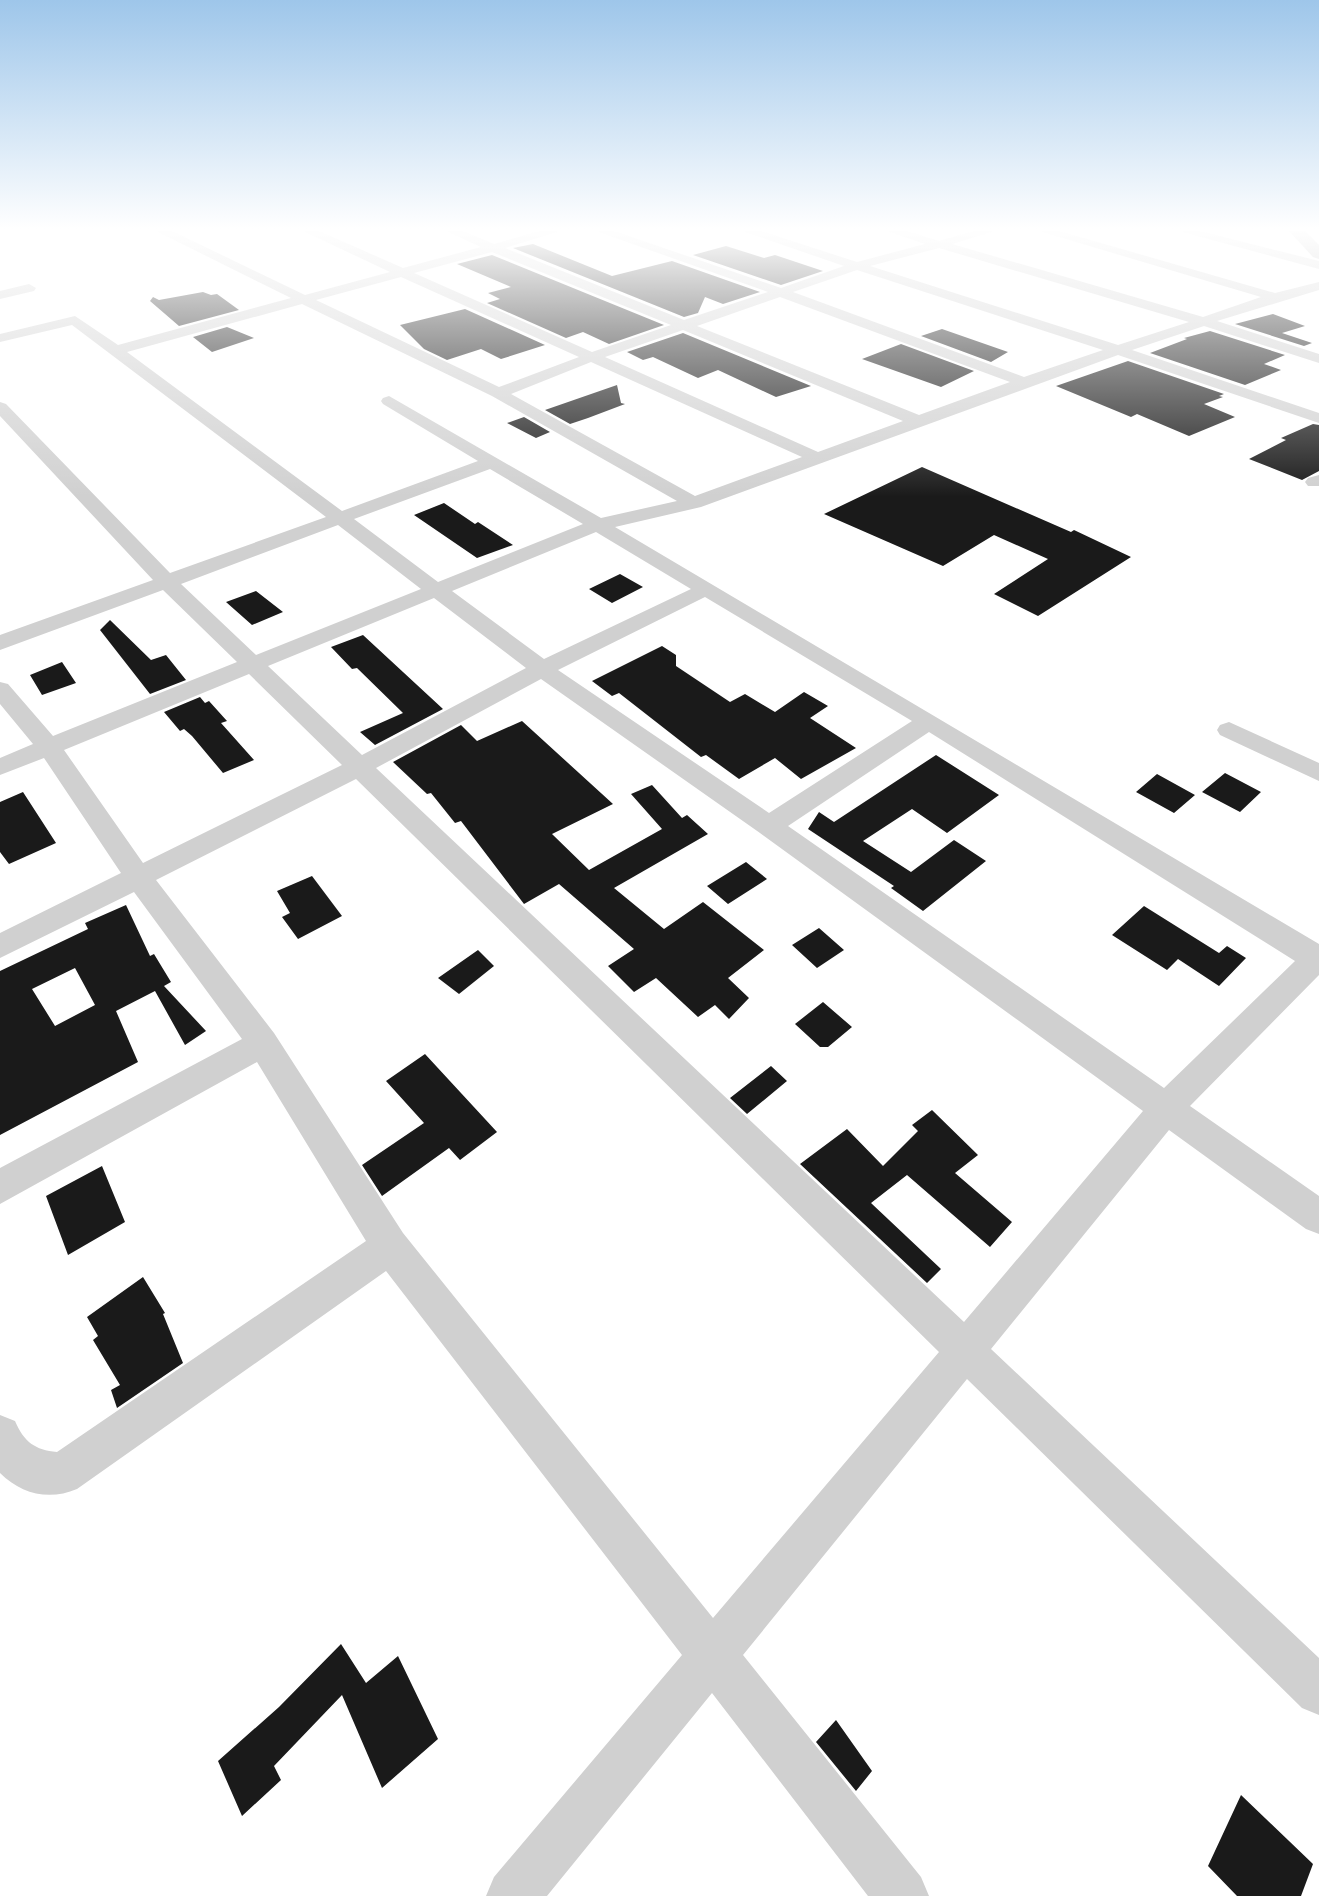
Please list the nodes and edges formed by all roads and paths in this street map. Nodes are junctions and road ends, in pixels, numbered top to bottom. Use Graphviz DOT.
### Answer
graph roads {
  1 [pos="232,319"];
  2 [pos="342,319"];
  3 [pos="511,319"];
  4 [pos="669,319"];
  5 [pos="704,319"];
  6 [pos="855,319"];
  7 [pos="1022,319"];
  8 [pos="1197,319"];
  9 [pos="1207,319"];
  10 [pos="1202,321"];
  11 [pos="685,326"];
  12 [pos="0,338"];
  13 [pos="116,350"];
  14 [pos="1120,351"];
  15 [pos="594,356"];
  16 [pos="1319,359"];
  17 [pos="1024,382"];
  18 [pos="498,393"];
  19 [pos="389,401"];
  20 [pos="0,407"];
  21 [pos="1319,418"];
  22 [pos="919,421"];
  23 [pos="816,457"];
  24 [pos="492,462"];
  25 [pos="694,503"];
  26 [pos="342,518"];
  27 [pos="597,524"];
  28 [pos="167,582"];
  29 [pos="438,589"];
  30 [pos="706,589"];
  31 [pos="0,643"];
  32 [pos="253,665"];
  33 [pos="541,669"];
  34 [pos="0,689"];
  35 [pos="929,721"];
  36 [pos="1230,730"];
  37 [pos="49,747"];
  38 [pos="0,767"];
  39 [pos="359,767"];
  40 [pos="1319,773"];
  41 [pos="769,826"];
  42 [pos="138,877"];
  43 [pos="0,946"];
  44 [pos="1318,959"];
  45 [pos="263,1043"];
  46 [pos="1166,1108"];
  47 [pos="0,1187"];
  48 [pos="1319,1217"];
  49 [pos="390,1246"];
  50 [pos="965,1351"];
  51 [pos="0,1436"];
  52 [pos="713,1654"];
  53 [pos="1319,1692"];
  54 [pos="513,1896"];
  55 [pos="902,1896"];
  1 -- 13 [label="street"];
  2 -- 18 [label="street"];
  3 -- 15 [label="street"];
  4 -- 11 [label="street"];
  5 -- 11 [label="street"];
  6 -- 17 [label="street"];
  7 -- 14 [label="street"];
  8 -- 10 [label="street"];
  9 -- 10 [label="street"];
  10 -- 14 [label="street"];
  10 -- 16 [label="street"];
  11 -- 15 [label="street"];
  11 -- 22 [label="street"];
  12 -- 13 [label="street"];
  13 -- 26 [label="street"];
  14 -- 17 [label="street"];
  14 -- 21 [label="street"];
  15 -- 18 [label="street"];
  15 -- 23 [label="street"];
  17 -- 22 [label="street"];
  18 -- 25 [label="street"];
  19 -- 24 [label="street"];
  20 -- 28 [label="street"];
  22 -- 23 [label="street"];
  23 -- 25 [label="street"];
  24 -- 26 [label="street"];
  24 -- 27 [label="street"];
  25 -- 27 [label="street"];
  26 -- 28 [label="street"];
  26 -- 29 [label="street"];
  27 -- 29 [label="street"];
  27 -- 30 [label="street"];
  28 -- 31 [label="street"];
  28 -- 32 [label="street"];
  29 -- 32 [label="street"];
  29 -- 33 [label="street"];
  30 -- 33 [label="street"];
  30 -- 35 [label="street"];
  32 -- 37 [label="street"];
  32 -- 39 [label="street"];
  33 -- 39 [label="street"];
  33 -- 41 [label="street"];
  34 -- 37 [label="street"];
  35 -- 41 [label="street"];
  35 -- 44 [label="street"];
  36 -- 40 [label="street"];
  37 -- 38 [label="street"];
  37 -- 42 [label="street"];
  39 -- 42 [label="street"];
  39 -- 50 [label="street"];
  41 -- 46 [label="street"];
  42 -- 43 [label="street"];
  42 -- 45 [label="street"];
  44 -- 46 [label="street"];
  45 -- 47 [label="street"];
  45 -- 49 [label="street"];
  46 -- 48 [label="street"];
  46 -- 50 [label="street"];
  49 -- 51 [label="street"];
  49 -- 52 [label="street"];
  50 -- 52 [label="street"];
  50 -- 53 [label="street"];
  52 -- 54 [label="street"];
  52 -- 55 [label="street"];
}
